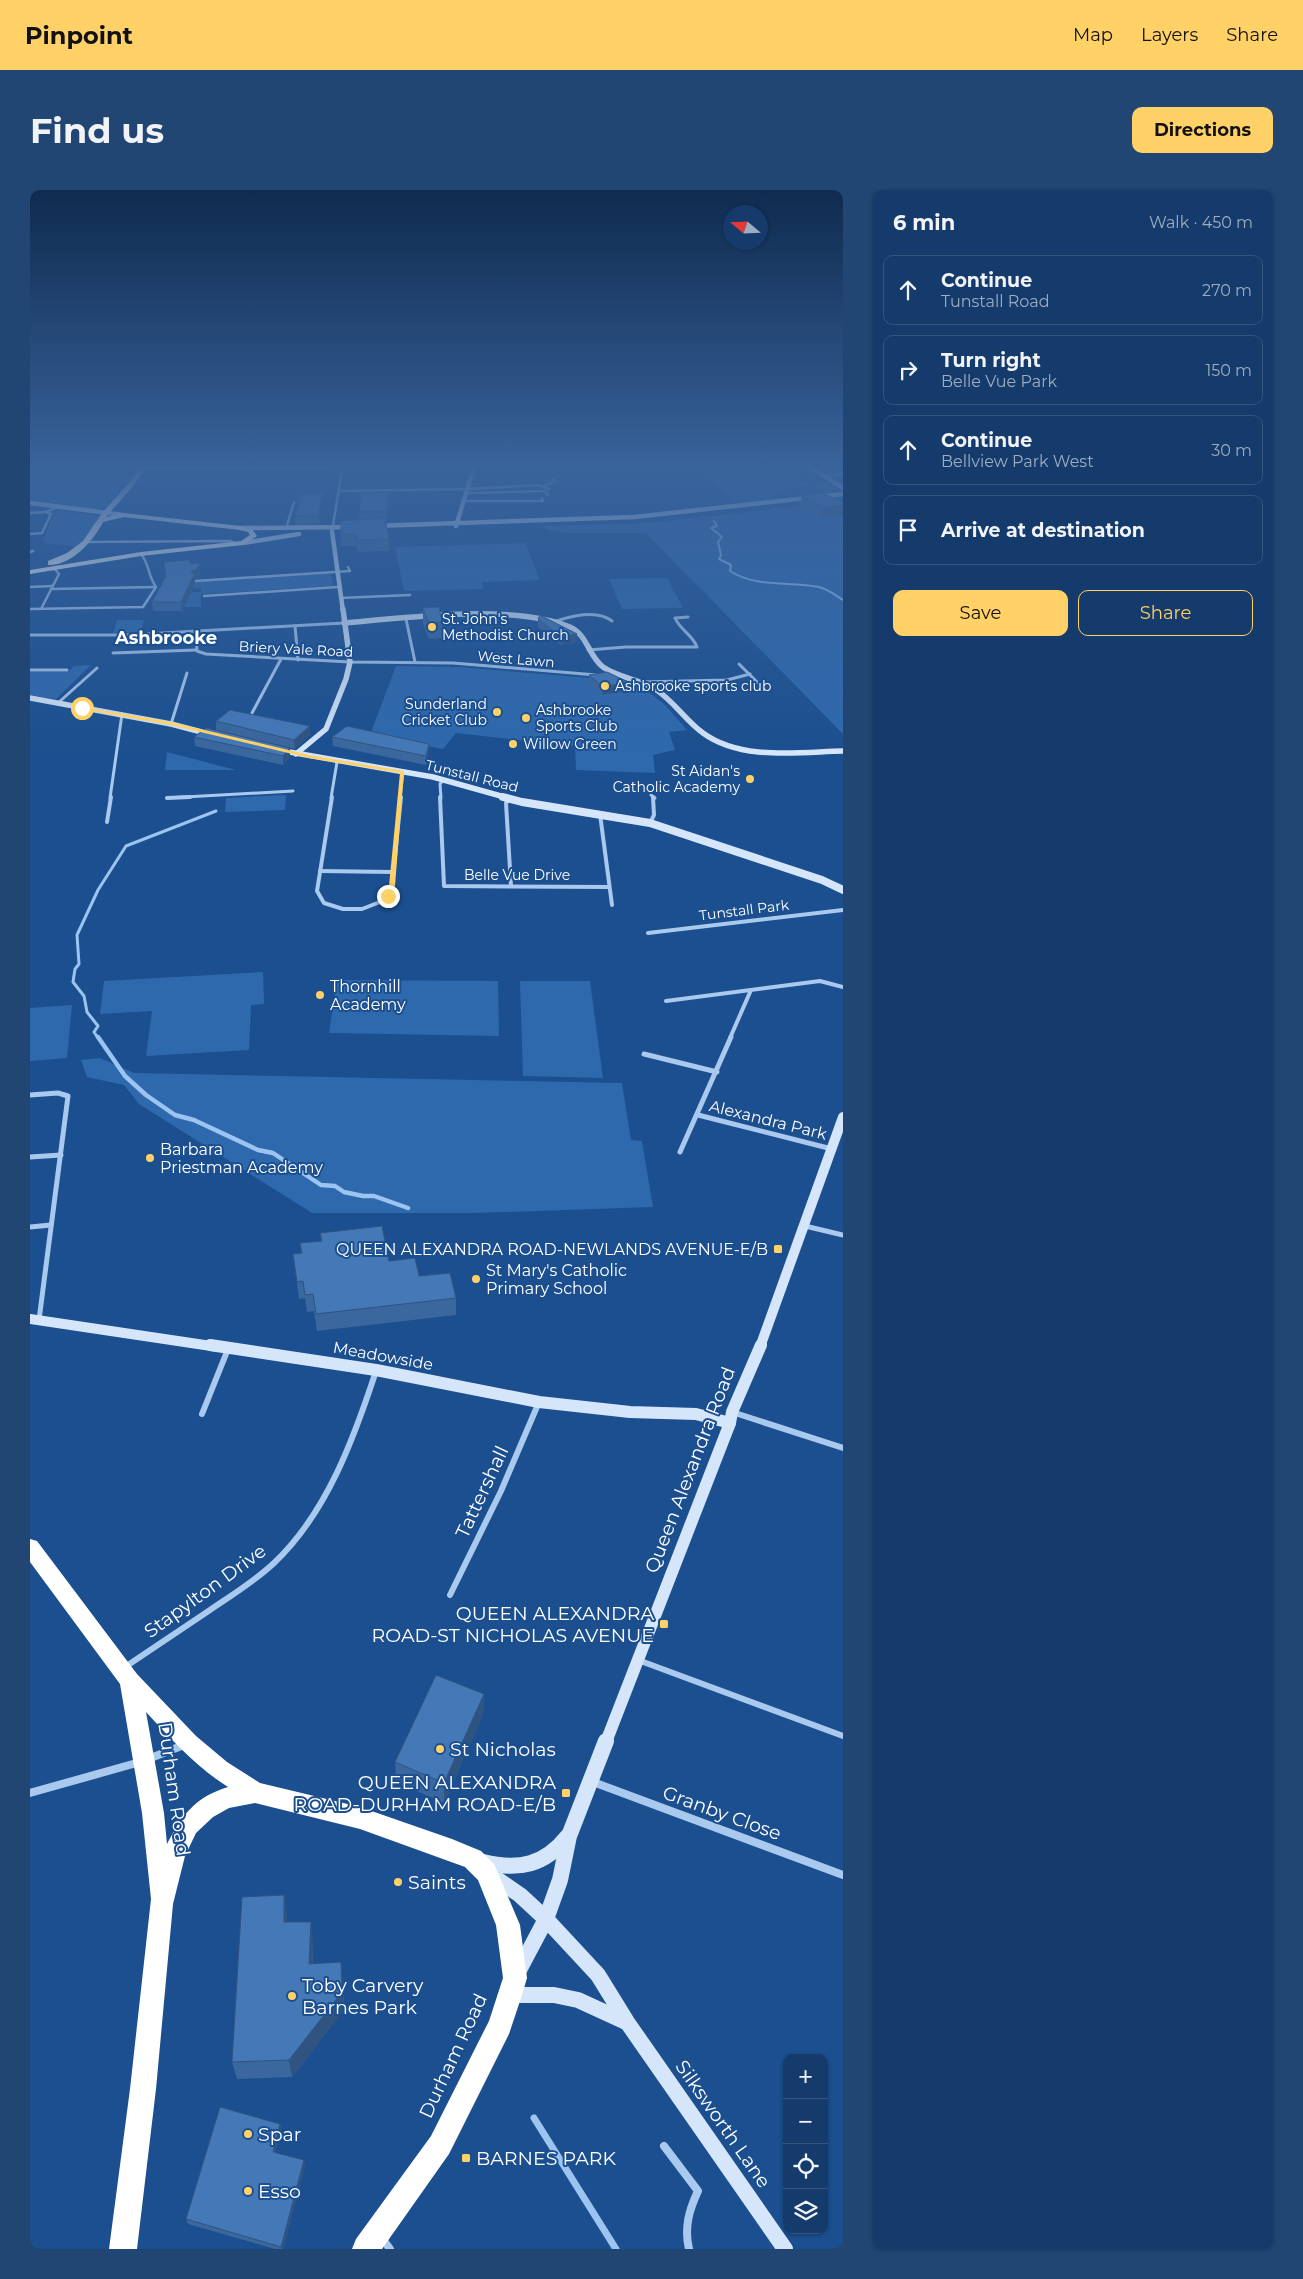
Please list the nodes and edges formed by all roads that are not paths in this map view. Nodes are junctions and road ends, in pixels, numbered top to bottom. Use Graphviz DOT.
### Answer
graph roads {
  1 [pos="59,560"];
  2 [pos="69,560"];
  3 [pos="104,560"];
  4 [pos="145,560"];
  5 [pos="334,560"];
  6 [pos="86,563"];
  7 [pos="348,567"];
  8 [pos="54,568"];
  9 [pos="30,570"];
  10 [pos="336,572"];
  11 [pos="195,581"];
  12 [pos="30,587"];
  13 [pos="52,587"];
  14 [pos="156,587"];
  15 [pos="338,587"];
  16 [pos="410,595"];
  17 [pos="204,596"];
  18 [pos="340,598"];
  19 [pos="30,609"];
  20 [pos="41,609"];
  21 [pos="688,617"];
  22 [pos="406,619"];
  23 [pos="612,621"];
  24 [pos="344,623"];
  25 [pos="553,623"];
  26 [pos="295,626"];
  27 [pos="196,632"];
  28 [pos="30,635"];
  29 [pos="196,650"];
  30 [pos="588,650"];
  31 [pos="113,653"];
  32 [pos="281,658"];
  33 [pos="298,660"];
  34 [pos="350,662"];
  35 [pos="415,662"];
  36 [pos="739,664"];
  37 [pos="97,668"];
  38 [pos="30,670"];
  39 [pos="67,670"];
  40 [pos="187,673"];
  41 [pos="750,674"];
  42 [pos="602,676"];
  43 [pos="641,682"];
  44 [pos="761,686"];
  45 [pos="30,698"];
  46 [pos="58,703"];
  47 [pos="252,713"];
  48 [pos="122,714"];
  49 [pos="171,724"];
  50 [pos="223,737"];
  51 [pos="268,748"];
  52 [pos="843,751"];
  53 [pos="296,754"];
  54 [pos="337,762"];
  55 [pos="402,772"];
  56 [pos="443,780"];
  57 [pos="293,792"];
  58 [pos="651,795"];
  59 [pos="167,798"];
  60 [pos="510,798"];
  61 [pos="600,814"];
  62 [pos="106,822"];
  63 [pos="650,823"];
  64 [pos="320,871"];
  65 [pos="392,872"];
  66 [pos="510,886"];
  67 [pos="609,887"];
  68 [pos="843,890"];
  69 [pos="612,904"];
  70 [pos="843,910"];
  71 [pos="648,933"];
  72 [pos="843,987"];
  73 [pos="751,990"];
  74 [pos="666,1001"];
  75 [pos="644,1054"];
  76 [pos="717,1072"];
  77 [pos="30,1095"];
  78 [pos="698,1116"];
  79 [pos="843,1117"];
  80 [pos="833,1149"];
  81 [pos="680,1152"];
  82 [pos="61,1155"];
  83 [pos="30,1157"];
  84 [pos="52,1225"];
  85 [pos="805,1226"];
  86 [pos="30,1227"];
  87 [pos="843,1235"];
  88 [pos="34,1319"];
  89 [pos="228,1349"];
  90 [pos="376,1370"];
  91 [pos="539,1402"];
  92 [pos="202,1414"];
  93 [pos="731,1417"];
  94 [pos="843,1448"];
  95 [pos="30,1547"];
  96 [pos="450,1594"];
  97 [pos="638,1660"];
  98 [pos="126,1675"];
  99 [pos="843,1736"];
  100 [pos="190,1743"];
  101 [pos="146,1760"];
  102 [pos="590,1782"];
  103 [pos="255,1792"];
  104 [pos="30,1793"];
  105 [pos="569,1836"];
  106 [pos="480,1866"];
  107 [pos="843,1875"];
  108 [pos="161,1904"];
  109 [pos="546,1919"];
  110 [pos="513,1986"];
  111 [pos="627,2022"];
  112 [pos="664,2146"];
  113 [pos="378,2244"];
  114 [pos="123,2249"];
  115 [pos="689,2249"];
  116 [pos="785,2249"];
  1 -- 9 [label="highway"];
  2 -- 6 [label="highway"];
  3 -- 6 [label="highway"];
  4 -- 14 [label="street"];
  5 -- 10 [label="street"];
  6 -- 8 [label="highway"];
  7 -- 10 [label="street"];
  8 -- 9 [label="highway"];
  8 -- 13 [label="street"];
  10 -- 11 [label="street"];
  10 -- 15 [label="street"];
  12 -- 13 [label="street"];
  13 -- 14 [label="street"];
  13 -- 20 [label="street"];
  14 -- 20 [label="street"];
  15 -- 17 [label="street"];
  15 -- 18 [label="street"];
  16 -- 18 [label="street"];
  18 -- 24 [label="street"];
  19 -- 20 [label="street"];
  21 -- 30 [label="street"];
  22 -- 24 [label="street"];
  22 -- 25 [label="street"];
  22 -- 35 [label="street"];
  23 -- 25 [label="street"];
  24 -- 26 [label="street"];
  24 -- 34 [label="street"];
  25 -- 30 [label="street"];
  26 -- 27 [label="street"];
  26 -- 33 [label="street"];
  27 -- 28 [label="street"];
  27 -- 29 [label="street"];
  29 -- 31 [label="street, Briery Vale Road"];
  29 -- 32 [label="street, Briery Vale Road"];
  30 -- 43 [label="street"];
  32 -- 33 [label="street, Briery Vale Road"];
  32 -- 47 [label="street"];
  33 -- 34 [label="street, Briery Vale Road"];
  34 -- 35 [label="street, Briery Vale Road"];
  34 -- 53 [label="street"];
  35 -- 42 [label="street, West Lawn"];
  36 -- 41 [label="street"];
  37 -- 46 [label="street"];
  38 -- 39 [label="street"];
  40 -- 49 [label="street"];
  41 -- 43 [label="street"];
  41 -- 44 [label="street"];
  43 -- 52 [label="street"];
  45 -- 46 [label="street"];
  46 -- 48 [label="street"];
  48 -- 49 [label="street"];
  48 -- 62 [label="street"];
  49 -- 50 [label="street"];
  51 -- 53 [label="street, Tunstall Road"];
  53 -- 54 [label="street, Tunstall Road"];
  54 -- 55 [label="street, Tunstall Road"];
  54 -- 64 [label="street"];
  55 -- 56 [label="street, Tunstall Road"];
  55 -- 65 [label="street"];
  56 -- 60 [label="street, Tunstall Road"];
  56 -- 66 [label="street, Belle Vue Drive"];
  57 -- 59 [label="street"];
  58 -- 63 [label="street"];
  60 -- 61 [label="street, Tunstall Road"];
  60 -- 66 [label="street"];
  61 -- 63 [label="street, Tunstall Road"];
  61 -- 67 [label="street"];
  63 -- 68 [label="street, Tunstall Road"];
  64 -- 65 [label="street"];
  64 -- 65 [label="street"];
  66 -- 67 [label="street, Belle Vue Drive"];
  67 -- 69 [label="street"];
  70 -- 71 [label="street, Tunstall Park"];
  72 -- 73 [label="street"];
  73 -- 74 [label="street"];
  73 -- 76 [label="street, Alexandra Park"];
  75 -- 76 [label="street, Alexandra Park"];
  76 -- 78 [label="street, Alexandra Park"];
  77 -- 82 [label="street"];
  78 -- 80 [label="street, Alexandra Park"];
  78 -- 81 [label="street, Alexandra Park"];
  79 -- 80 [label="street, Queen Alexandra Road"];
  80 -- 85 [label="street, Queen Alexandra Road"];
  82 -- 83 [label="street"];
  82 -- 84 [label="street"];
  84 -- 86 [label="street"];
  84 -- 88 [label="street"];
  85 -- 87 [label="street"];
  85 -- 93 [label="street, Queen Alexandra Road"];
  88 -- 89 [label="street, Meadowside"];
  89 -- 90 [label="street, Meadowside"];
  89 -- 92 [label="street"];
  90 -- 91 [label="street, Meadowside"];
  90 -- 98 [label="street, Stapylton Drive"];
  91 -- 93 [label="street, Meadowside"];
  91 -- 96 [label="street, Tattershall"];
  93 -- 94 [label="street"];
  93 -- 97 [label="street, Queen Alexandra Road"];
  95 -- 98 [label="highway, Durham Road"];
  97 -- 99 [label="street"];
  97 -- 102 [label="street, Queen Alexandra Road"];
  98 -- 100 [label="highway, Durham Road"];
  98 -- 101 [label="highway, Durham Road"];
  100 -- 101 [label="street"];
  100 -- 103 [label="highway, Durham Road"];
  101 -- 104 [label="street"];
  101 -- 108 [label="highway, Durham Road"];
  102 -- 105 [label="street, Queen Alexandra Road"];
  102 -- 107 [label="street, Granby Close"];
  103 -- 106 [label="highway, Durham Road"];
  103 -- 108 [label="highway, Durham Road"];
  105 -- 106 [label="street, Queen Alexandra Road"];
  105 -- 109 [label="street, Queen Alexandra Road"];
  106 -- 109 [label="street, Silksworth Lane"];
  106 -- 110 [label="highway, Durham Road"];
  108 -- 114 [label="highway, Durham Road"];
  109 -- 110 [label="street, Queen Alexandra Road"];
  109 -- 111 [label="street, Silksworth Lane"];
  110 -- 111 [label="street"];
  110 -- 113 [label="highway, Durham Road"];
  111 -- 116 [label="street, Silksworth Lane"];
  112 -- 115 [label="street"];
}
